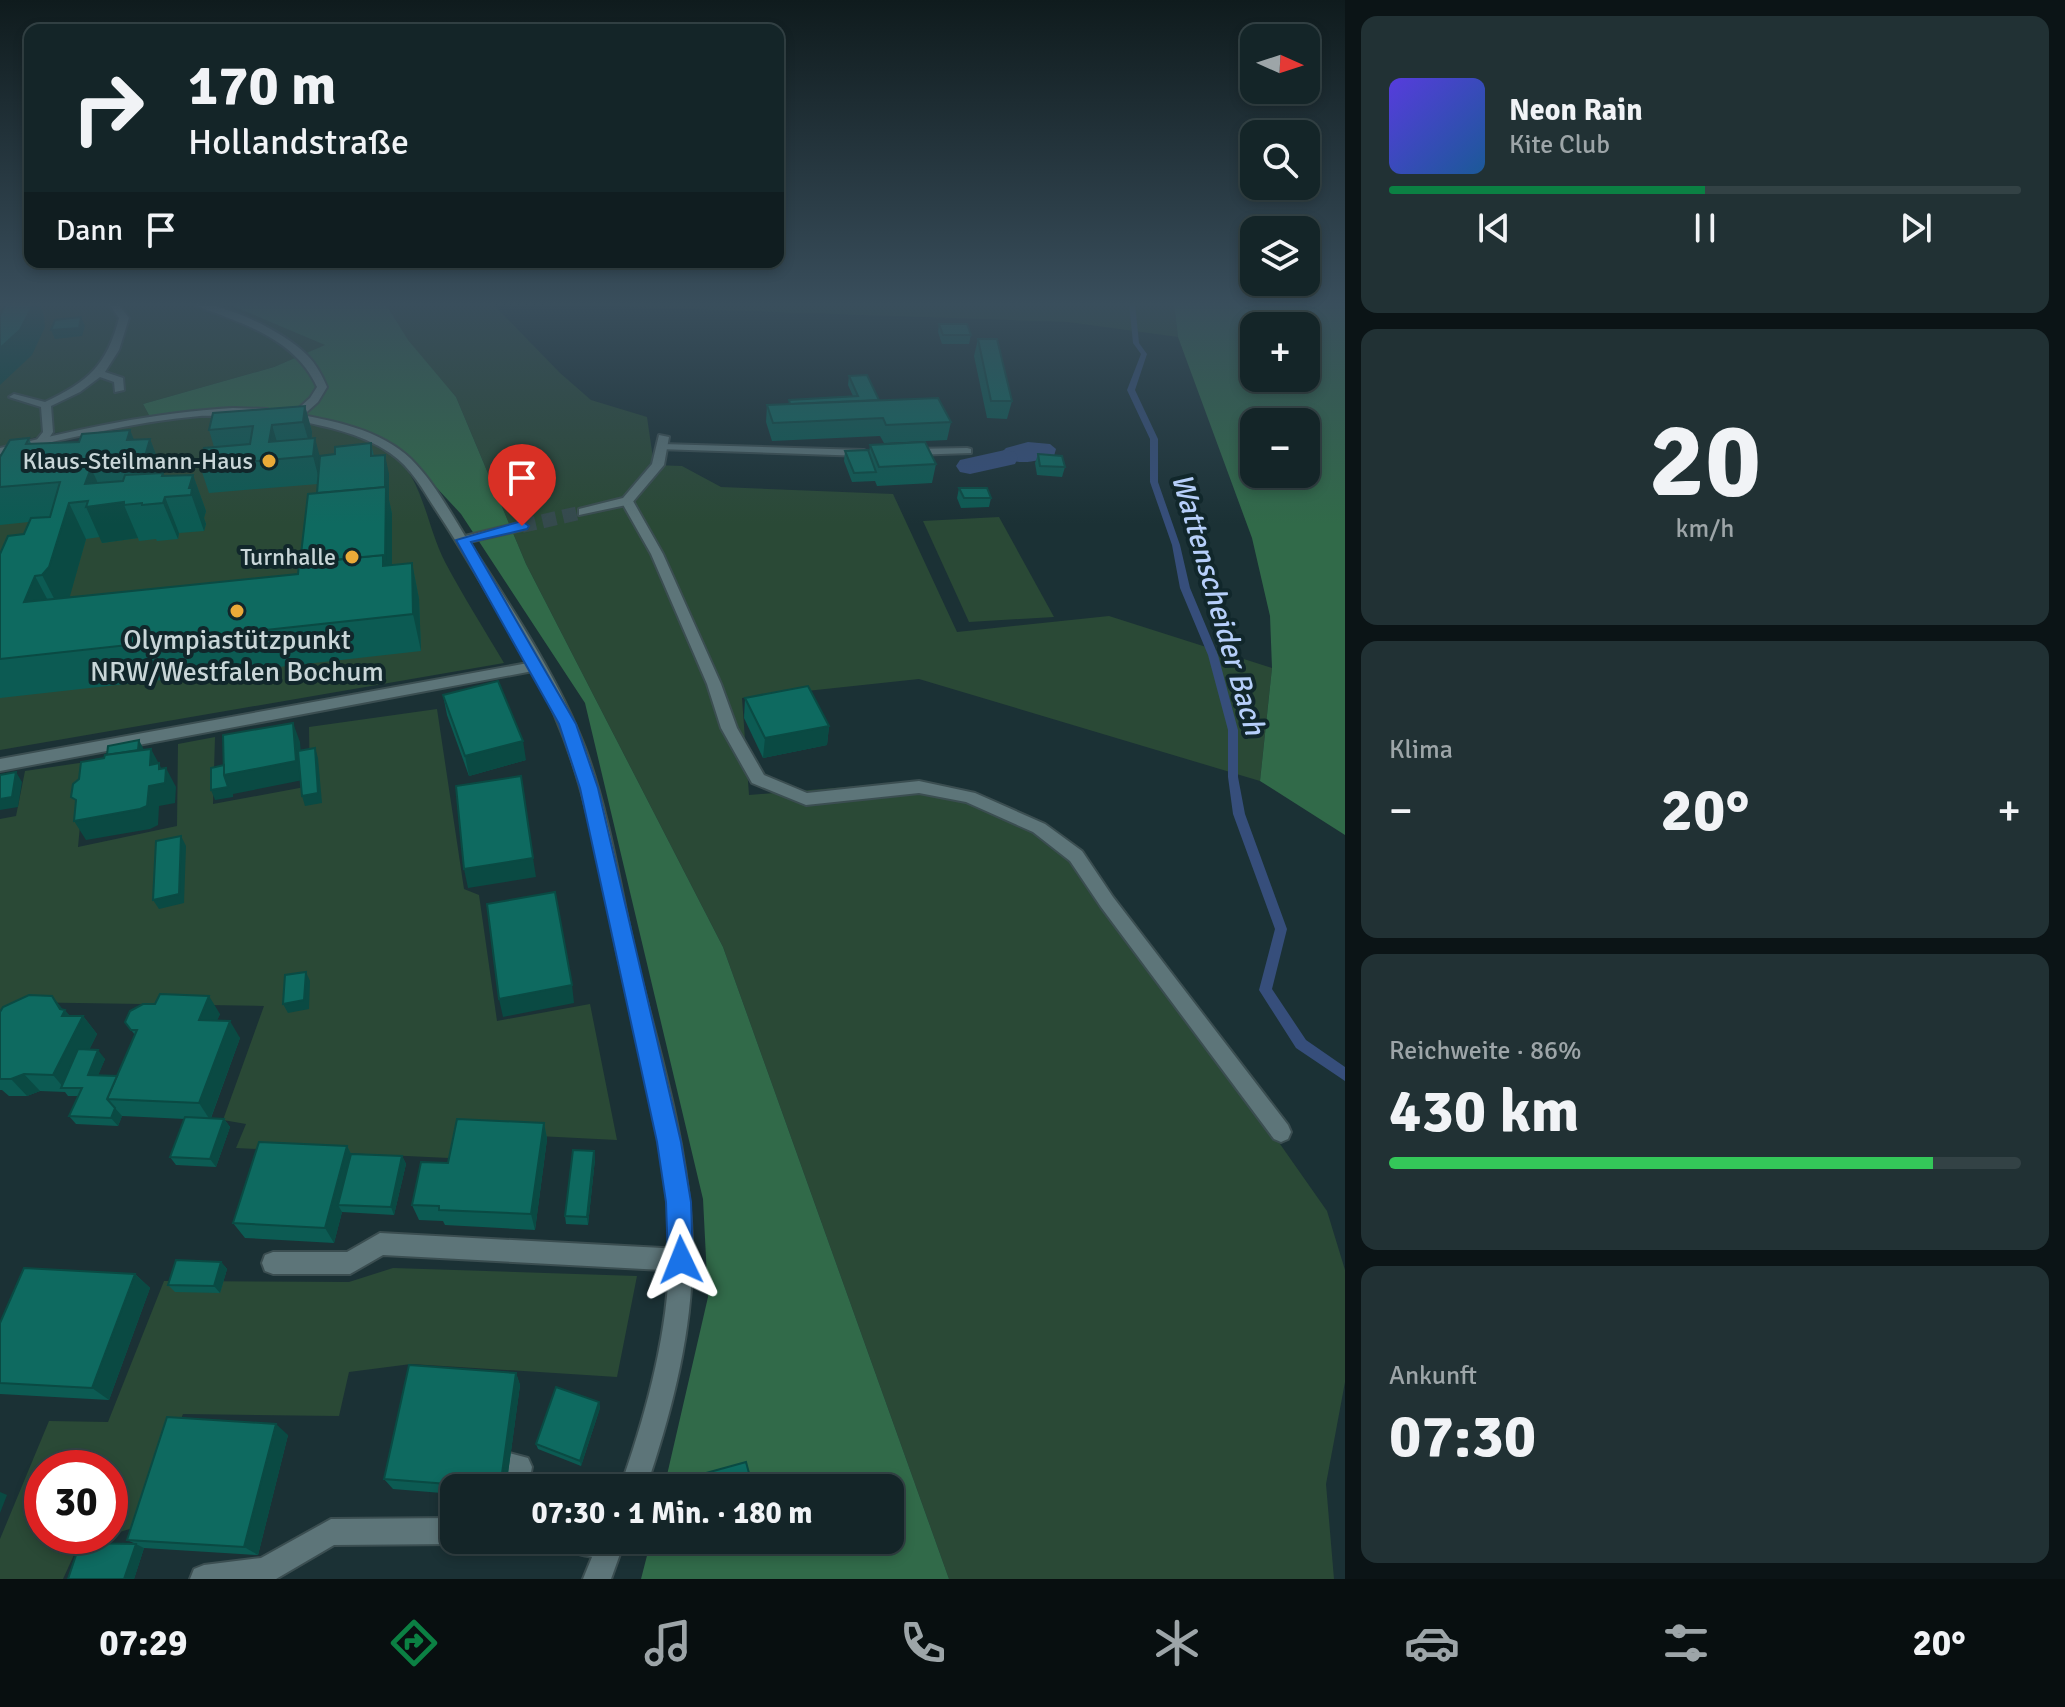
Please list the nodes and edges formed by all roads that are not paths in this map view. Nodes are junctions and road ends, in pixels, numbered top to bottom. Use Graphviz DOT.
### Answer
graph roads {
  1 [pos="97,377"];
  2 [pos="109,377"];
  3 [pos="320,377"];
  4 [pos="119,390"];
  5 [pos="14,397"];
  6 [pos="46,405"];
  7 [pos="295,417"];
  8 [pos="41,442"];
  9 [pos="0,451"];
  10 [pos="967,451"];
  11 [pos="880,453"];
  12 [pos="894,453"];
  13 [pos="627,501"];
  14 [pos="583,512"];
  15 [pos="522,526"];
  16 [pos="463,540"];
  17 [pos="537,666"];
  18 [pos="0,765"];
  19 [pos="1281,1132"];
  20 [pos="681,1260"];
  21 [pos="273,1263"];
  22 [pos="637,1474"];
  23 [pos="440,1531"];
  24 [pos="606,1554"];
  25 [pos="204,1579"];
  26 [pos="597,1579"];
  1 -- 6 [label="street"];
  2 -- 4 [label="street"];
  3 -- 7 [label="street"];
  5 -- 6 [label="street"];
  6 -- 8 [label="street"];
  7 -- 8 [label="street"];
  7 -- 16 [label="street"];
  8 -- 9 [label="street"];
  10 -- 12 [label="street"];
  11 -- 13 [label="street"];
  13 -- 14 [label="street"];
  13 -- 19 [label="street"];
  15 -- 16 [label="street"];
  16 -- 17 [label="street"];
  17 -- 18 [label="street"];
  17 -- 20 [label="street"];
  20 -- 21 [label="street"];
  20 -- 22 [label="street"];
  23 -- 25 [label="street"];
  24 -- 26 [label="street"];
}
